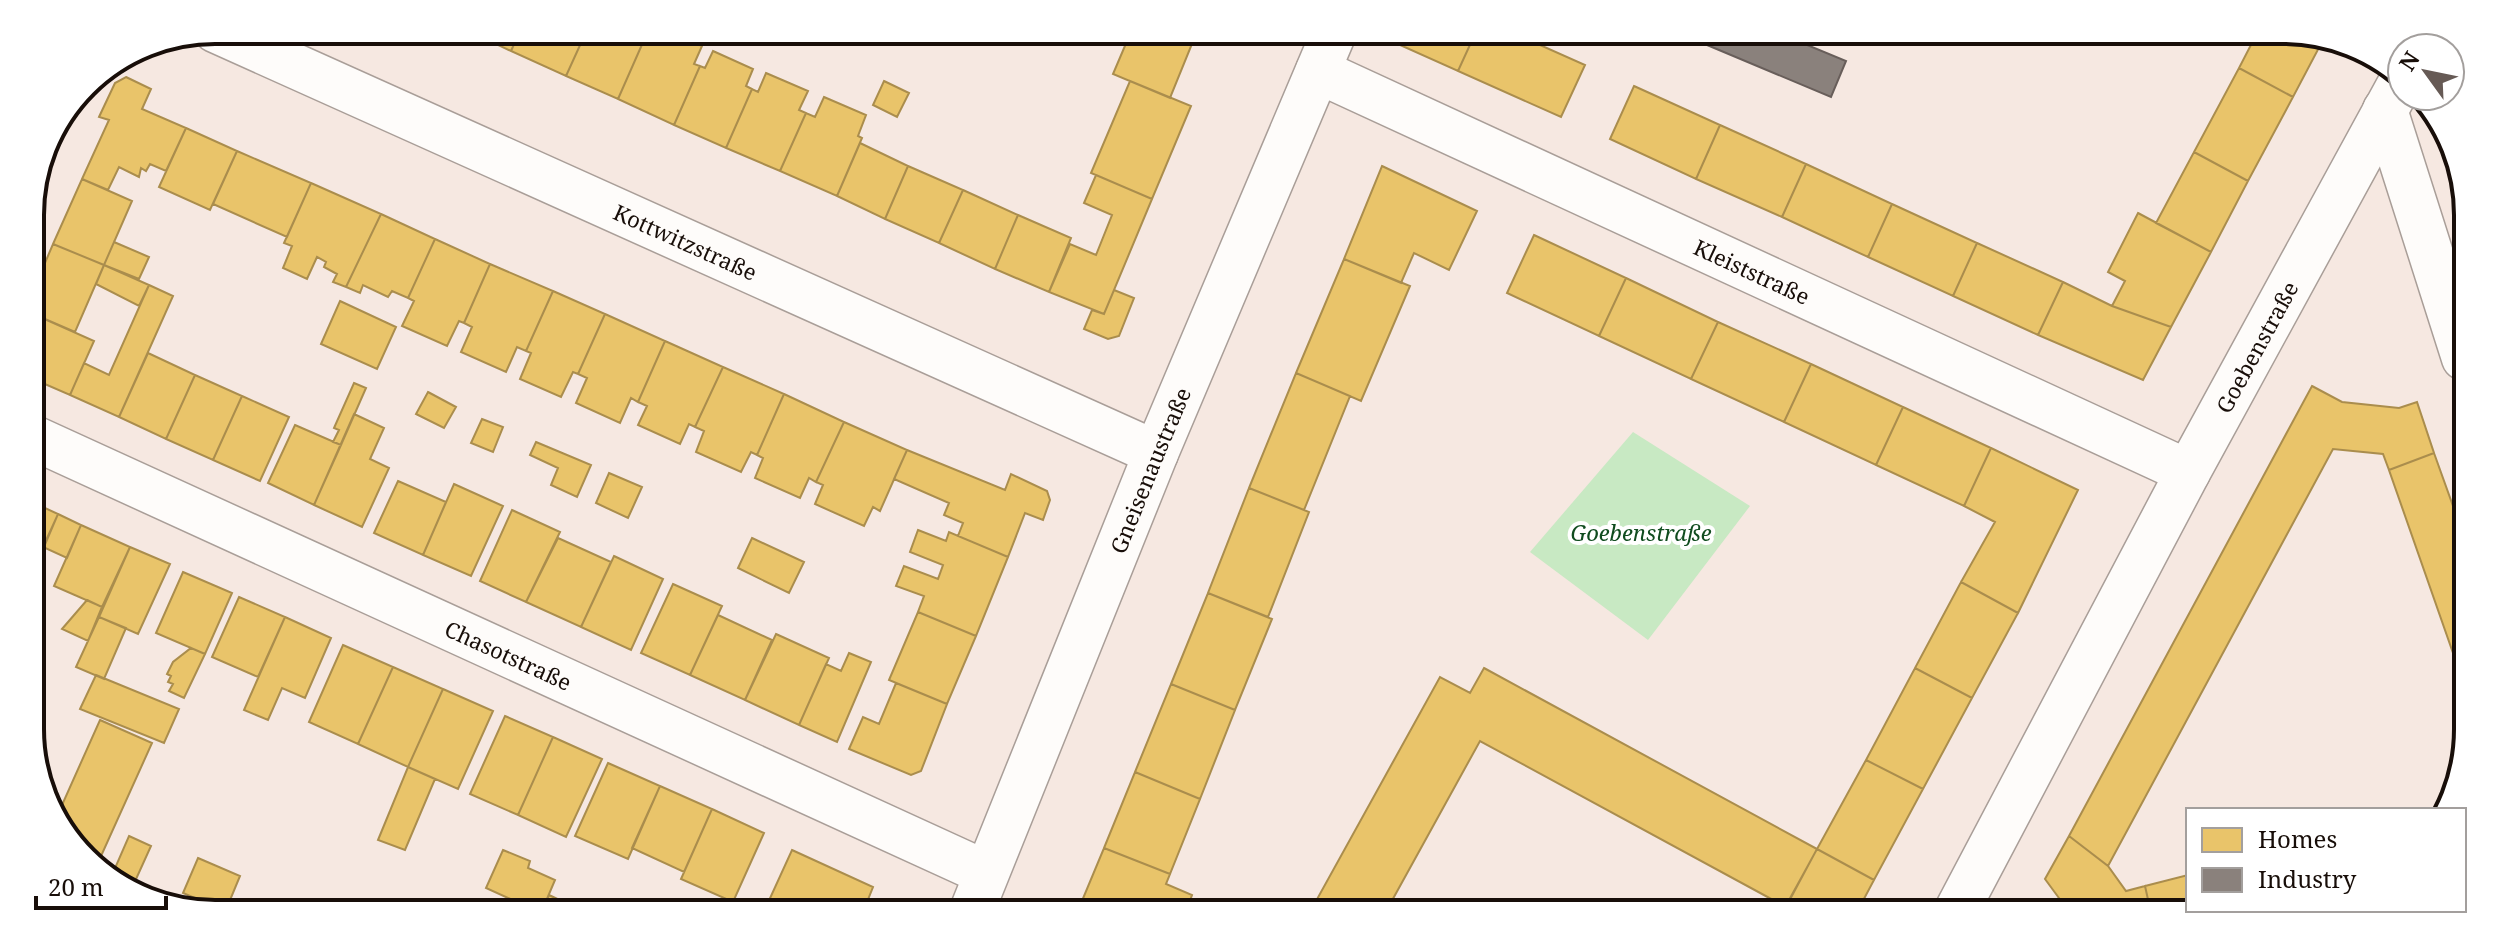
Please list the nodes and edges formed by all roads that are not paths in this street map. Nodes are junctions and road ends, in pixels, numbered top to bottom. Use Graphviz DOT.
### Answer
graph roads {
  1 [pos="246,44"];
  2 [pos="1325,53"];
  3 [pos="2386,108"];
  4 [pos="2398,112"];
  5 [pos="2454,321"];
  6 [pos="44,443"];
  7 [pos="1156,453"];
  8 [pos="2188,472"];
  9 [pos="980,890"];
  10 [pos="1962,900"];
  1 -- 7 [label="street, Kottwitzstraße"];
  2 -- 7 [label="street, Gneisenaustraße"];
  2 -- 8 [label="street, Kleiststraße"];
  3 -- 8 [label="street, Goebenstraße"];
  4 -- 5 [label="street"];
  6 -- 9 [label="street, Chasotstraße"];
  7 -- 9 [label="street, Gneisenaustraße"];
  8 -- 10 [label="street, Goebenstraße"];
}
